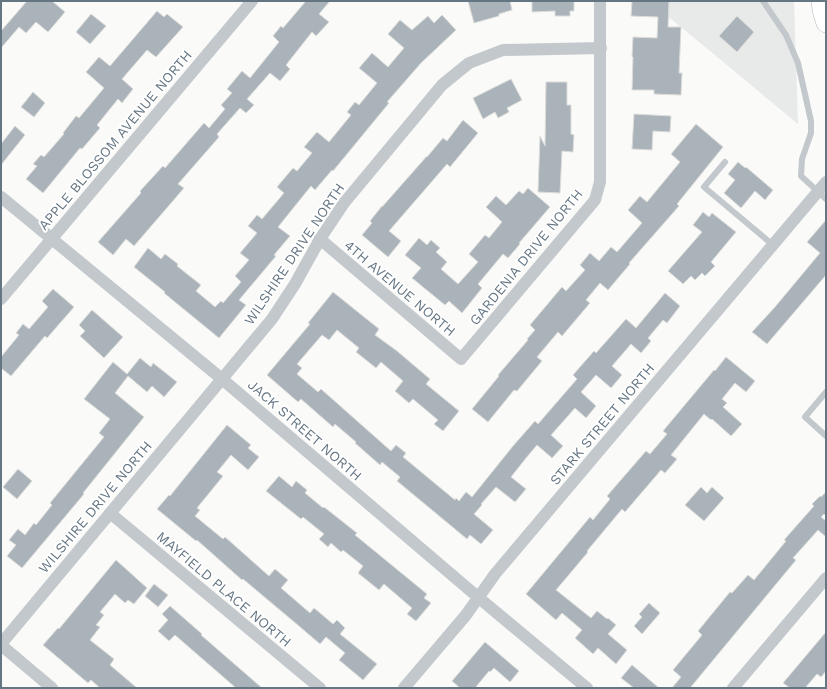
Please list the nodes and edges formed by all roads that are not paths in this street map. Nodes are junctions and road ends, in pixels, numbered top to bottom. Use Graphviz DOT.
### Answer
graph roads {
  1 [pos="252,1"];
  2 [pos="600,1"];
  3 [pos="763,1"];
  4 [pos="821,1"];
  5 [pos="826,23"];
  6 [pos="601,48"];
  7 [pos="725,162"];
  8 [pos="823,190"];
  9 [pos="1,197"];
  10 [pos="52,239"];
  11 [pos="320,239"];
  12 [pos="773,245"];
  13 [pos="1,299"];
  14 [pos="461,359"];
  15 [pos="222,379"];
  16 [pos="826,392"];
  17 [pos="826,436"];
  18 [pos="110,513"];
  19 [pos="826,578"];
  20 [pos="478,598"];
  21 [pos="1,644"];
  22 [pos="52,688"];
  23 [pos="320,688"];
  24 [pos="404,688"];
  25 [pos="587,688"];
  26 [pos="733,688"];
  1 -- 10 [label="street, APPLE BLOSSOM AVENUE NORTH"];
  2 -- 6 [label="street, GARDENIA DRIVE NORTH"];
  3 -- 8 [label="lane"];
  4 -- 5 [label="main road"];
  6 -- 11 [label="street, WILSHIRE DRIVE NORTH"];
  6 -- 14 [label="street, GARDENIA DRIVE NORTH"];
  7 -- 12 [label="lane"];
  8 -- 12 [label="street, STARK STREET NORTH"];
  9 -- 10 [label="street, JACK STREET NORTH"];
  10 -- 13 [label="street, APPLE BLOSSOM AVENUE NORTH"];
  10 -- 15 [label="street, JACK STREET NORTH"];
  11 -- 14 [label="street, 4TH AVENUE NORTH"];
  11 -- 15 [label="street, WILSHIRE DRIVE NORTH"];
  12 -- 20 [label="street, STARK STREET NORTH"];
  15 -- 18 [label="street, WILSHIRE DRIVE NORTH"];
  15 -- 20 [label="street, JACK STREET NORTH"];
  16 -- 17 [label="lane"];
  18 -- 21 [label="street, WILSHIRE DRIVE NORTH"];
  18 -- 23 [label="street, MAYFIELD PLACE NORTH"];
  19 -- 26 [label="street"];
  20 -- 24 [label="street, STARK STREET NORTH"];
  20 -- 25 [label="street, JACK STREET NORTH"];
  21 -- 22 [label="street"];
}
